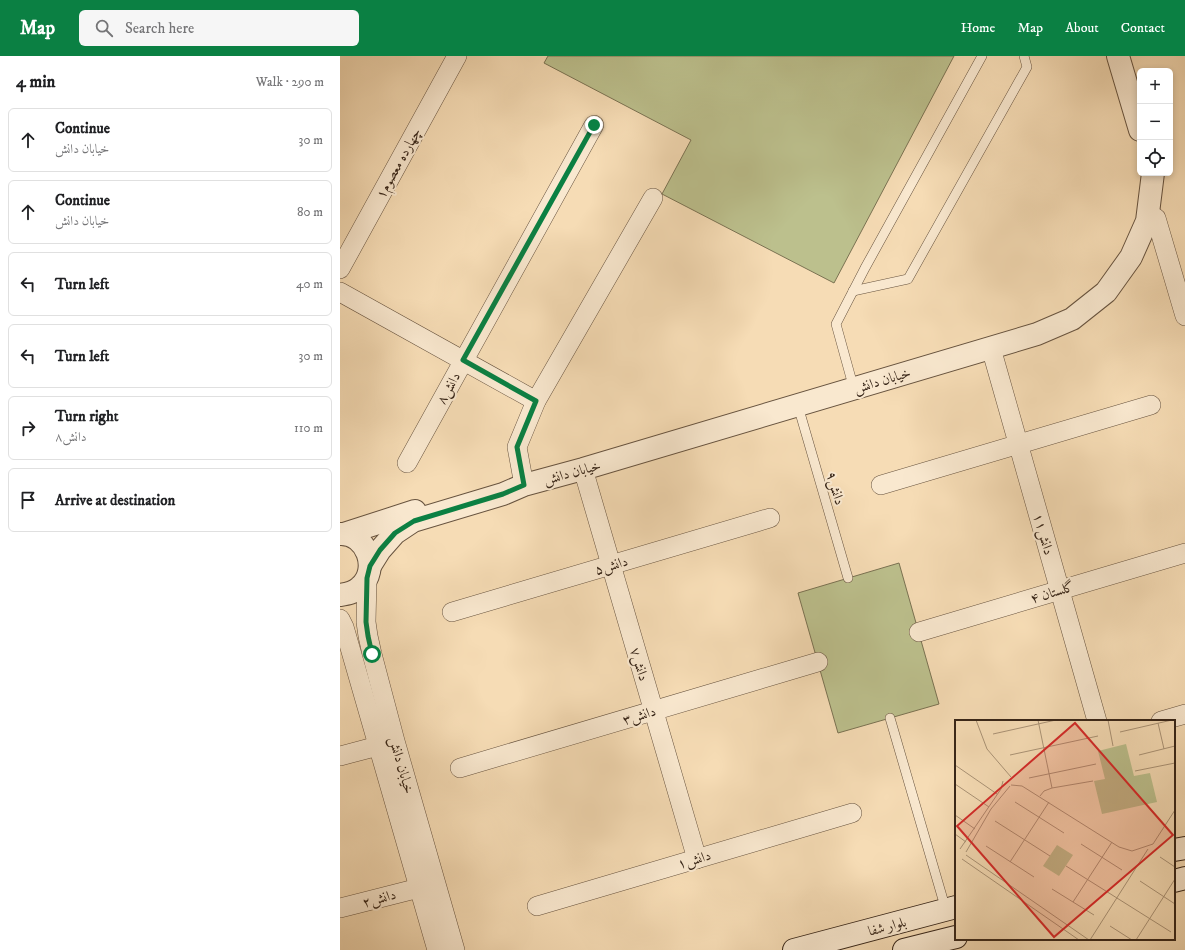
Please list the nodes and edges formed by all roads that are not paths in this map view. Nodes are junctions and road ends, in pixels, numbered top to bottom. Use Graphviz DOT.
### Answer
graph roads {
  1 [pos="457,56"];
  2 [pos="982,56"];
  3 [pos="1024,56"];
  4 [pos="1118,56"];
  5 [pos="1137,120"];
  6 [pos="594,125"];
  7 [pos="1153,176"];
  8 [pos="653,198"];
  9 [pos="1156,218"];
  10 [pos="340,270"];
  11 [pos="853,291"];
  12 [pos="340,292"];
  13 [pos="1185,316"];
  14 [pos="991,348"];
  15 [pos="463,360"];
  16 [pos="854,389"];
  17 [pos="536,401"];
  18 [pos="1151,405"];
  19 [pos="798,406"];
  20 [pos="1019,445"];
  21 [pos="407,463"];
  22 [pos="583,470"];
  23 [pos="524,485"];
  24 [pos="881,485"];
  25 [pos="770,518"];
  26 [pos="342,534"];
  27 [pos="1185,553"];
  28 [pos="611,565"];
  29 [pos="369,572"];
  30 [pos="848,578"];
  31 [pos="1060,590"];
  32 [pos="340,596"];
  33 [pos="452,612"];
  34 [pos="340,619"];
  35 [pos="919,632"];
  36 [pos="347,661"];
  37 [pos="818,662"];
  38 [pos="653,710"];
  39 [pos="1185,714"];
  40 [pos="890,718"];
  41 [pos="1097,720"];
  42 [pos="1164,720"];
  43 [pos="378,746"];
  44 [pos="340,756"];
  45 [pos="460,768"];
  46 [pos="852,813"];
  47 [pos="1185,848"];
  48 [pos="1175,850"];
  49 [pos="697,859"];
  50 [pos="1185,878"];
  51 [pos="1175,881"];
  52 [pos="419,888"];
  53 [pos="537,906"];
  54 [pos="340,908"];
  55 [pos="951,909"];
  56 [pos="955,937"];
  57 [pos="437,950"];
  58 [pos="455,950"];
  59 [pos="794,950"];
  60 [pos="904,950"];
  1 -- 10 [label="street, چهارده معصوم۱"];
  2 -- 11 [label="lane"];
  3 -- 11 [label="lane"];
  4 -- 5 [label="street"];
  6 -- 15 [label="street, دانش۸"];
  7 -- 14 [label="street, خیابان دانش"];
  8 -- 17 [label="street"];
  9 -- 13 [label="street"];
  11 -- 16 [label="lane"];
  12 -- 15 [label="street"];
  14 -- 16 [label="street, خیابان دانش"];
  14 -- 20 [label="street, دانش۱۱"];
  15 -- 17 [label="street"];
  15 -- 21 [label="street, دانش۸"];
  16 -- 19 [label="street, خیابان دانش"];
  17 -- 23 [label="street"];
  18 -- 20 [label="street"];
  19 -- 22 [label="street, خیابان دانش"];
  19 -- 30 [label="lane, دانش۹"];
  20 -- 24 [label="street"];
  20 -- 31 [label="street, دانش۱۱"];
  22 -- 23 [label="street, خیابان دانش"];
  22 -- 28 [label="street, دانش۷"];
  23 -- 26 [label="street, خیابان دانش"];
  23 -- 29 [label="street, خیابان دانش"];
  25 -- 28 [label="street, دانش۵"];
  26 -- 29 [label="street"];
  27 -- 31 [label="street, گلستان ۴"];
  28 -- 33 [label="street, دانش۵"];
  28 -- 38 [label="street, دانش۷"];
  29 -- 32 [label="street"];
  29 -- 58 [label="street, خیابان دانش"];
  31 -- 35 [label="street, گلستان ۴"];
  31 -- 41 [label="street, دانش۱۱"];
  34 -- 36 [label="street, خیابان دانش"];
  36 -- 43 [label="street, خیابان دانش"];
  37 -- 38 [label="street, دانش۳"];
  38 -- 45 [label="street, دانش۳"];
  38 -- 49 [label="street, دانش۷"];
  39 -- 42 [label="street"];
  40 -- 55 [label="lane"];
  43 -- 44 [label="street"];
  43 -- 52 [label="street, خیابان دانش"];
  46 -- 49 [label="street, دانش۱"];
  47 -- 48 [label="street"];
  49 -- 53 [label="street, دانش۱"];
  50 -- 51 [label="street"];
  52 -- 54 [label="street, دانش۲"];
  52 -- 57 [label="street, خیابان دانش"];
  55 -- 59 [label="street, بلوار شفا"];
  56 -- 60 [label="street, بلوار شفا"];
}
